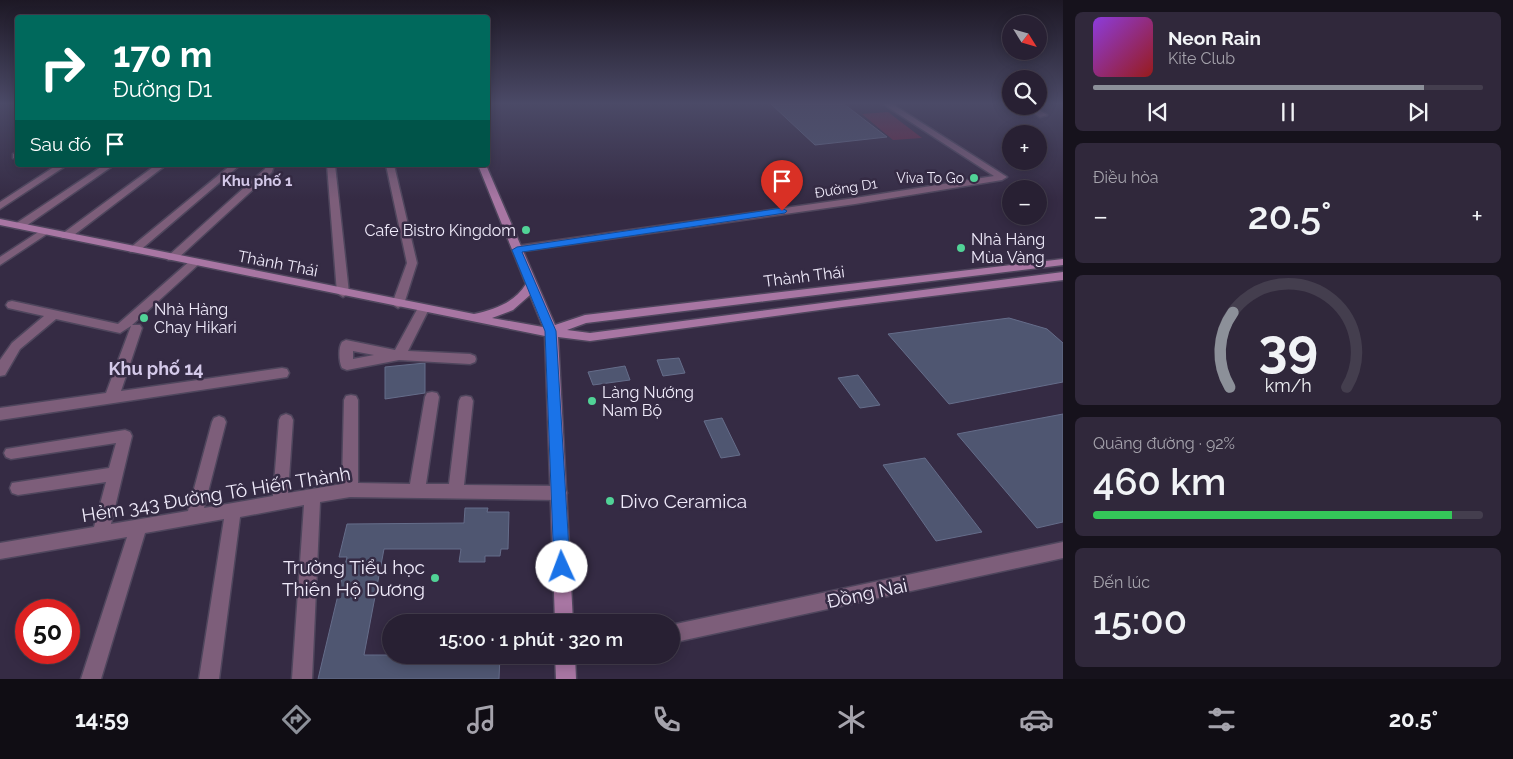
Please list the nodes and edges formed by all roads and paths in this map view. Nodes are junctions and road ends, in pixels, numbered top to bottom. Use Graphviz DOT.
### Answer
graph roads {
  1 [pos="937,136"];
  2 [pos="60,167"];
  3 [pos="107,167"];
  4 [pos="159,167"];
  5 [pos="234,167"];
  6 [pos="270,167"];
  7 [pos="331,167"];
  8 [pos="390,167"];
  9 [pos="483,167"];
  10 [pos="0,206"];
  11 [pos="0,222"];
  12 [pos="19,226"];
  13 [pos="43,232"];
  14 [pos="66,236"];
  15 [pos="134,250"];
  16 [pos="517,250"];
  17 [pos="172,258"];
  18 [pos="0,262"];
  19 [pos="195,262"];
  20 [pos="1063,262"];
  21 [pos="1063,276"];
  22 [pos="531,284"];
  23 [pos="831,289"];
  24 [pos="343,293"];
  25 [pos="842,303"];
  26 [pos="398,304"];
  27 [pos="12,305"];
  28 [pos="423,309"];
  29 [pos="53,315"];
  30 [pos="474,319"];
  31 [pos="136,328"];
  32 [pos="551,331"];
  33 [pos="470,359"];
  34 [pos="0,372"];
  35 [pos="282,373"];
  36 [pos="432,397"];
  37 [pos="111,399"];
  38 [pos="351,400"];
  39 [pos="466,401"];
  40 [pos="0,414"];
  41 [pos="286,420"];
  42 [pos="219,422"];
  43 [pos="11,453"];
  44 [pos="116,474"];
  45 [pos="18,488"];
  46 [pos="350,490"];
  47 [pos="417,490"];
  48 [pos="456,491"];
  49 [pos="559,493"];
  50 [pos="312,496"];
  51 [pos="280,502"];
  52 [pos="233,510"];
  53 [pos="194,517"];
  54 [pos="139,526"];
  55 [pos="101,533"];
  56 [pos="1063,550"];
  57 [pos="0,551"];
  58 [pos="564,614"];
  59 [pos="680,632"];
  60 [pos="567,664"];
  61 [pos="91,679"];
  62 [pos="209,679"];
  63 [pos="302,679"];
  64 [pos="566,679"];
  1 -- 16 [label="street, Đường D1"];
  2 -- 10 [label="street"];
  3 -- 12 [label="street"];
  4 -- 14 [label="street"];
  5 -- 15 [label="street"];
  6 -- 17 [label="street"];
  7 -- 24 [label="street"];
  8 -- 26 [label="street"];
  9 -- 16 [label="main road"];
  11 -- 12 [label="main road, Thành Thái"];
  12 -- 13 [label="main road, Thành Thái"];
  13 -- 14 [label="main road, Thành Thái"];
  13 -- 18 [label="street"];
  14 -- 15 [label="main road, Thành Thái"];
  15 -- 17 [label="main road, Thành Thái"];
  16 -- 22 [label="main road"];
  17 -- 19 [label="main road, Thành Thái"];
  19 -- 24 [label="main road, Thành Thái"];
  19 -- 29 [label="street"];
  20 -- 23 [label="main road, Thành Thái"];
  21 -- 25 [label="main road, Thành Thái"];
  22 -- 30 [label="main road"];
  22 -- 32 [label="main road"];
  23 -- 25 [label="main road"];
  23 -- 32 [label="main road, Thành Thái"];
  24 -- 26 [label="main road, Thành Thái"];
  25 -- 32 [label="main road, Thành Thái"];
  26 -- 28 [label="main road, Thành Thái"];
  27 -- 29 [label="street"];
  28 -- 30 [label="main road, Thành Thái"];
  28 -- 33 [label="street"];
  29 -- 34 [label="street"];
  30 -- 32 [label="main road, Thành Thái"];
  31 -- 37 [label="street"];
  32 -- 49 [label="main road"];
  35 -- 37 [label="street"];
  36 -- 47 [label="street"];
  37 -- 40 [label="street"];
  38 -- 46 [label="street"];
  39 -- 48 [label="street"];
  41 -- 51 [label="street"];
  42 -- 53 [label="street"];
  43 -- 44 [label="street"];
  44 -- 45 [label="street"];
  44 -- 55 [label="street"];
  46 -- 47 [label="street, Hẻm 343 Đường Tô Hiến Thành"];
  46 -- 50 [label="street, Hẻm 343 Đường Tô Hiến Thành"];
  47 -- 48 [label="street, Hẻm 343 Đường Tô Hiến Thành"];
  48 -- 49 [label="street, Hẻm 343 Đường Tô Hiến Thành"];
  49 -- 58 [label="main road"];
  50 -- 51 [label="street, Hẻm 343 Đường Tô Hiến Thành"];
  50 -- 63 [label="street"];
  51 -- 52 [label="street, Hẻm 343 Đường Tô Hiến Thành"];
  52 -- 53 [label="street, Hẻm 343 Đường Tô Hiến Thành"];
  52 -- 62 [label="street"];
  53 -- 54 [label="street, Hẻm 343 Đường Tô Hiến Thành"];
  54 -- 55 [label="street, Hẻm 343 Đường Tô Hiến Thành"];
  54 -- 61 [label="street"];
  55 -- 57 [label="street, Hẻm 343 Đường Tô Hiến Thành"];
  56 -- 59 [label="street, Đồng Nai"];
  60 -- 64 [label="main road"];
}
